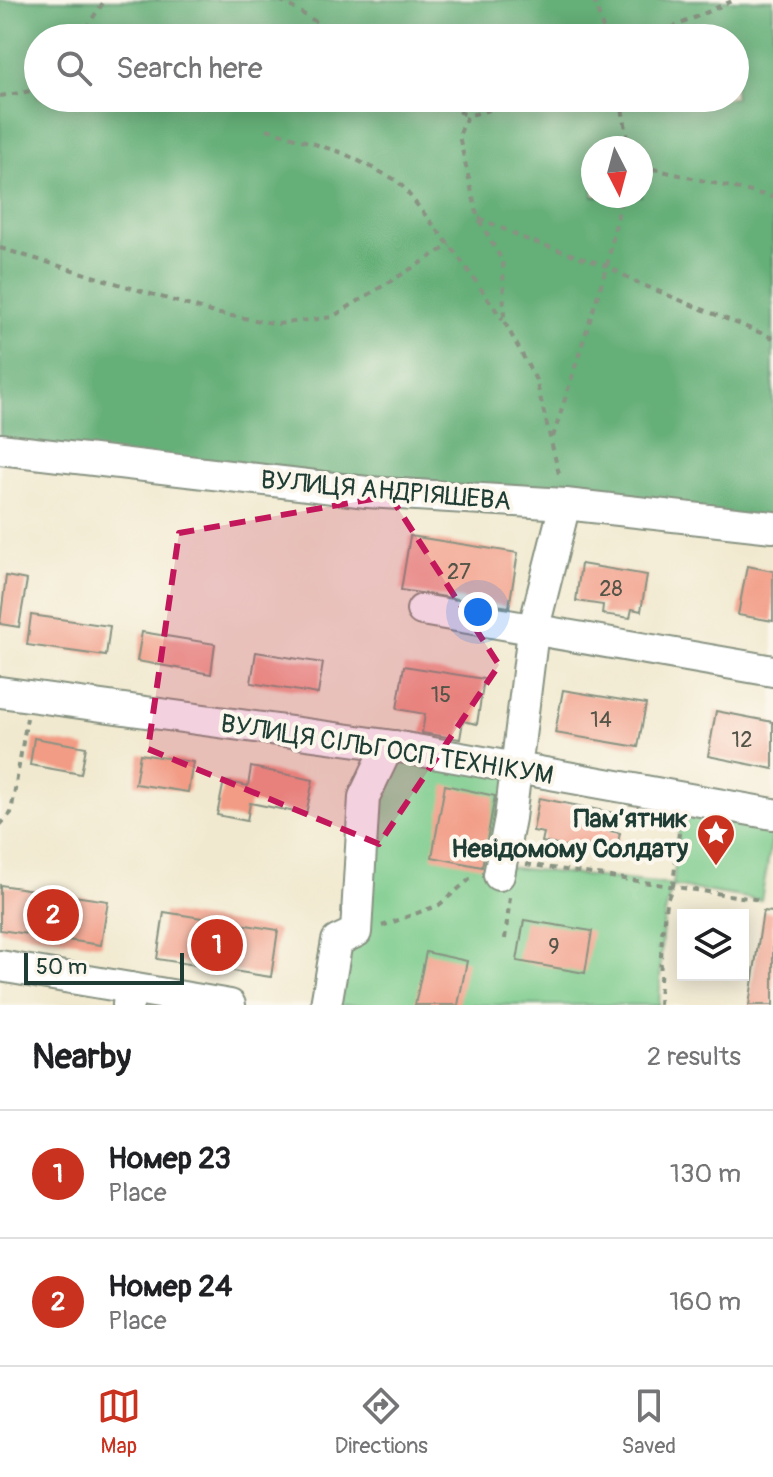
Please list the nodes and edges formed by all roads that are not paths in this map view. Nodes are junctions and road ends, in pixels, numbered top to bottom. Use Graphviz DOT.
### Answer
graph roads {
  1 [pos="0,449"];
  2 [pos="565,504"];
  3 [pos="773,527"];
  4 [pos="422,610"];
  5 [pos="533,631"];
  6 [pos="773,671"];
  7 [pos="0,692"];
  8 [pos="394,746"];
  9 [pos="515,768"];
  10 [pos="773,814"];
  11 [pos="501,868"];
  12 [pos="0,966"];
  13 [pos="129,997"];
  14 [pos="230,1005"];
  15 [pos="326,1005"];
  1 -- 2 [label="street, ВУЛИЦЯ АНДРІЯШЕВА"];
  2 -- 3 [label="street, ВУЛИЦЯ АНДРІЯШЕВА"];
  2 -- 5 [label="street"];
  4 -- 5 [label="street"];
  5 -- 6 [label="street"];
  5 -- 9 [label="street"];
  7 -- 8 [label="street, ВУЛИЦЯ СІЛЬГОСП ТЕХНІКУМ"];
  8 -- 9 [label="street, ВУЛИЦЯ СІЛЬГОСП ТЕХНІКУМ"];
  8 -- 15 [label="street"];
  9 -- 10 [label="street, ВУЛИЦЯ СІЛЬГОСП ТЕХНІКУМ"];
  9 -- 11 [label="street"];
  12 -- 13 [label="street"];
  13 -- 14 [label="street"];
}
